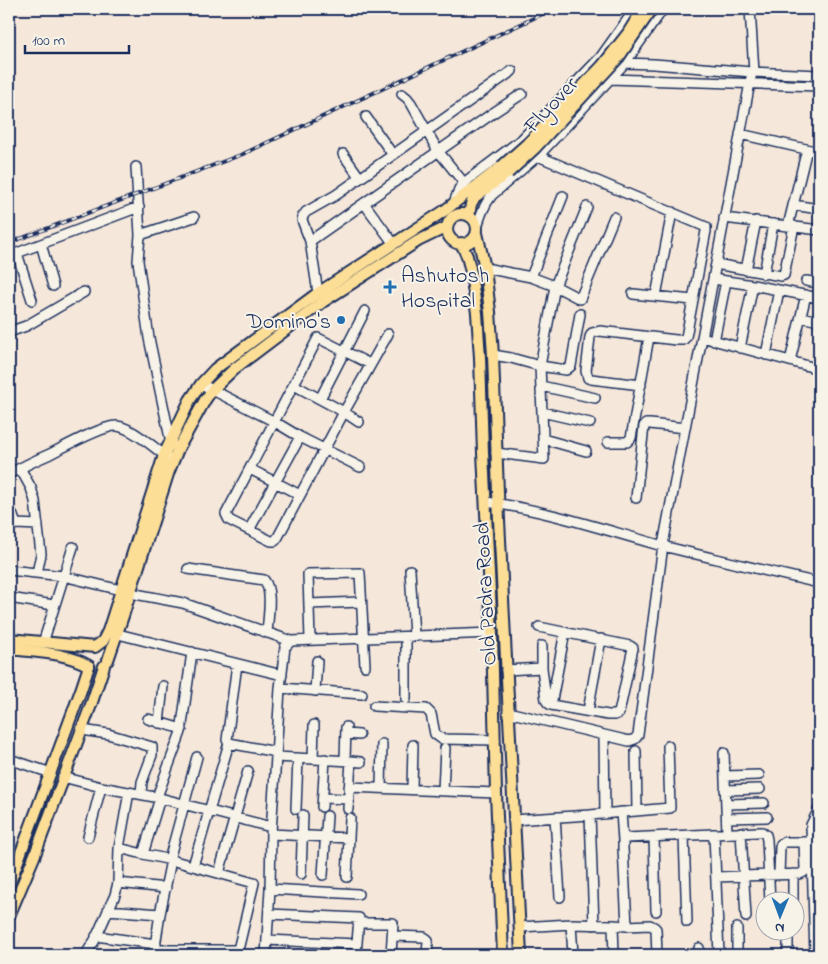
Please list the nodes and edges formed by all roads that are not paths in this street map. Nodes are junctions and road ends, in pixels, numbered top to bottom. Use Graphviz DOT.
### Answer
graph roads {
  1 [pos="635,9"];
  2 [pos="643,9"];
  3 [pos="652,9"];
  4 [pos="663,9"];
  5 [pos="750,9"];
  6 [pos="760,9"];
  7 [pos="625,63"];
  8 [pos="594,64"];
  9 [pos="512,71"];
  10 [pos="753,72"];
  11 [pos="819,75"];
  12 [pos="610,79"];
  13 [pos="750,84"];
  14 [pos="819,86"];
  15 [pos="402,94"];
  16 [pos="522,94"];
  17 [pos="366,117"];
  18 [pos="427,131"];
  19 [pos="740,134"];
  20 [pos="807,149"];
  21 [pos="438,151"];
  22 [pos="819,152"];
  23 [pos="343,154"];
  24 [pos="392,155"];
  25 [pos="538,156"];
  26 [pos="136,167"];
  27 [pos="360,178"];
  28 [pos="464,184"];
  29 [pos="480,188"];
  30 [pos="563,196"];
  31 [pos="364,203"];
  32 [pos="454,204"];
  33 [pos="793,205"];
  34 [pos="138,207"];
  35 [pos="587,207"];
  36 [pos="819,210"];
  37 [pos="672,212"];
  38 [pos="469,216"];
  39 [pos="194,217"];
  40 [pos="614,217"];
  41 [pos="724,218"];
  42 [pos="428,221"];
  43 [pos="756,221"];
  44 [pos="773,224"];
  45 [pos="448,226"];
  46 [pos="791,226"];
  47 [pos="477,230"];
  48 [pos="819,230"];
  49 [pos="140,235"];
  50 [pos="310,241"];
  51 [pos="41,244"];
  52 [pos="394,244"];
  53 [pos="461,244"];
  54 [pos="13,255"];
  55 [pos="716,264"];
  56 [pos="485,268"];
  57 [pos="746,270"];
  58 [pos="764,274"];
  59 [pos="531,277"];
  60 [pos="713,279"];
  61 [pos="726,281"];
  62 [pos="806,281"];
  63 [pos="819,283"];
  64 [pos="753,285"];
  65 [pos="53,286"];
  66 [pos="555,286"];
  67 [pos="779,290"];
  68 [pos="84,292"];
  69 [pos="318,293"];
  70 [pos="633,294"];
  71 [pos="806,295"];
  72 [pos="656,296"];
  73 [pos="819,298"];
  74 [pos="32,300"];
  75 [pos="693,300"];
  76 [pos="365,311"];
  77 [pos="580,314"];
  78 [pos="801,318"];
  79 [pos="819,322"];
  80 [pos="9,332"];
  81 [pos="388,334"];
  82 [pos="649,337"];
  83 [pos="702,337"];
  84 [pos="714,341"];
  85 [pos="740,348"];
  86 [pos="344,351"];
  87 [pos="493,355"];
  88 [pos="766,355"];
  89 [pos="790,361"];
  90 [pos="370,364"];
  91 [pos="540,366"];
  92 [pos="819,367"];
  93 [pos="201,384"];
  94 [pos="294,385"];
  95 [pos="641,385"];
  96 [pos="541,386"];
  97 [pos="212,390"];
  98 [pos="595,398"];
  99 [pos="320,399"];
  100 [pos="344,412"];
  101 [pos="542,412"];
  102 [pos="275,422"];
  103 [pos="359,422"];
  104 [pos="590,423"];
  105 [pos="685,428"];
  106 [pos="300,436"];
  107 [pos="543,439"];
  108 [pos="608,442"];
  109 [pos="174,447"];
  110 [pos="325,449"];
  111 [pos="586,451"];
  112 [pos="496,453"];
  113 [pos="164,455"];
  114 [pos="173,462"];
  115 [pos="360,467"];
  116 [pos="20,468"];
  117 [pos="250,468"];
  118 [pos="9,474"];
  119 [pos="275,482"];
  120 [pos="300,495"];
  121 [pos="636,498"];
  122 [pos="486,502"];
  123 [pos="498,504"];
  124 [pos="9,507"];
  125 [pos="12,524"];
  126 [pos="38,525"];
  127 [pos="249,530"];
  128 [pos="663,546"];
  129 [pos="73,547"];
  130 [pos="9,570"];
  131 [pos="188,570"];
  132 [pos="410,570"];
  133 [pos="37,573"];
  134 [pos="63,576"];
  135 [pos="819,583"];
  136 [pos="126,592"];
  137 [pos="9,598"];
  138 [pos="361,602"];
  139 [pos="309,604"];
  140 [pos="54,605"];
  141 [pos="539,626"];
  142 [pos="113,632"];
  143 [pos="565,632"];
  144 [pos="267,633"];
  145 [pos="492,633"];
  146 [pos="410,637"];
  147 [pos="363,638"];
  148 [pos="9,639"];
  149 [pos="601,639"];
  150 [pos="310,640"];
  151 [pos="291,641"];
  152 [pos="43,643"];
  153 [pos="542,646"];
  154 [pos="95,648"];
  155 [pos="9,649"];
  156 [pos="192,652"];
  157 [pos="317,661"];
  158 [pos="106,663"];
  159 [pos="236,664"];
  160 [pos="89,666"];
  161 [pos="365,666"];
  162 [pos="542,668"];
  163 [pos="506,670"];
  164 [pos="282,675"];
  165 [pos="163,686"];
  166 [pos="280,688"];
  167 [pos="315,691"];
  168 [pos="362,694"];
  169 [pos="406,699"];
  170 [pos="552,705"];
  171 [pos="374,706"];
  172 [pos="588,711"];
  173 [pos="508,712"];
  174 [pos="148,719"];
  175 [pos="159,723"];
  176 [pos="314,726"];
  177 [pos="182,729"];
  178 [pos="82,730"];
  179 [pos="360,735"];
  180 [pos="604,735"];
  181 [pos="495,740"];
  182 [pos="229,742"];
  183 [pos="382,744"];
  184 [pos="414,745"];
  185 [pos="668,746"];
  186 [pos="445,748"];
  187 [pos="636,751"];
  188 [pos="724,753"];
  189 [pos="276,754"];
  190 [pos="197,756"];
  191 [pos="298,758"];
  192 [pos="9,759"];
  193 [pos="313,759"];
  194 [pos="325,760"];
  195 [pos="348,761"];
  196 [pos="362,762"];
  197 [pos="248,771"];
  198 [pos="51,773"];
  199 [pos="759,774"];
  200 [pos="725,776"];
  201 [pos="63,777"];
  202 [pos="101,786"];
  203 [pos="349,787"];
  204 [pos="381,788"];
  205 [pos="760,789"];
  206 [pos="412,790"];
  207 [pos="725,790"];
  208 [pos="443,791"];
  209 [pos="129,792"];
  210 [pos="496,793"];
  211 [pos="141,794"];
  212 [pos="159,798"];
  213 [pos="349,799"];
  214 [pos="764,803"];
  215 [pos="183,804"];
  216 [pos="726,804"];
  217 [pos="819,810"];
  218 [pos="209,811"];
  219 [pos="637,811"];
  220 [pos="621,812"];
  221 [pos="605,814"];
  222 [pos="590,815"];
  223 [pos="327,816"];
  224 [pos="235,817"];
  225 [pos="556,817"];
  226 [pos="767,817"];
  227 [pos="726,818"];
  228 [pos="513,820"];
  229 [pos="271,830"];
  230 [pos="741,832"];
  231 [pos="727,833"];
  232 [pos="714,834"];
  233 [pos="302,836"];
  234 [pos="684,836"];
  235 [pos="88,837"];
  236 [pos="325,837"];
  237 [pos="654,837"];
  238 [pos="348,838"];
  239 [pos="623,841"];
  240 [pos="808,842"];
  241 [pos="119,848"];
  242 [pos="143,854"];
  243 [pos="170,860"];
  244 [pos="193,866"];
  245 [pos="219,873"];
  246 [pos="301,874"];
  247 [pos="779,874"];
  248 [pos="793,874"];
  249 [pos="323,875"];
  250 [pos="769,875"];
  251 [pos="744,876"];
  252 [pos="347,877"];
  253 [pos="716,877"];
  254 [pos="118,883"];
  255 [pos="9,885"];
  256 [pos="166,888"];
  257 [pos="270,889"];
  258 [pos="770,892"];
  259 [pos="793,892"];
  260 [pos="358,894"];
  261 [pos="560,897"];
  262 [pos="108,910"];
  263 [pos="656,911"];
  264 [pos="160,914"];
  265 [pos="269,914"];
  266 [pos="9,916"];
  267 [pos="746,917"];
  268 [pos="687,922"];
  269 [pos="358,924"];
  270 [pos="571,924"];
  271 [pos="594,925"];
  272 [pos="613,925"];
  273 [pos="520,926"];
  274 [pos="627,926"];
  275 [pos="737,928"];
  276 [pos="96,936"];
  277 [pos="392,936"];
  278 [pos="267,940"];
  279 [pos="788,942"];
  280 [pos="357,944"];
  281 [pos="155,950"];
  282 [pos="88,955"];
  283 [pos="266,955"];
  284 [pos="356,955"];
  285 [pos="391,955"];
  286 [pos="427,955"];
  287 [pos="503,955"];
  288 [pos="521,955"];
  289 [pos="572,955"];
  290 [pos="614,955"];
  291 [pos="657,955"];
  292 [pos="719,955"];
  293 [pos="737,955"];
  294 [pos="788,955"];
  295 [pos="815,955"];
  1 -- 8 [label="street"];
  2 -- 29 [label="main road, Flyover, bridge"];
  3 -- 29 [label="main road, Flyover, bridge"];
  4 -- 7 [label="street"];
  5 -- 6 [label="street"];
  5 -- 10 [label="street"];
  7 -- 8 [label="street"];
  7 -- 10 [label="street"];
  7 -- 12 [label="street"];
  8 -- 28 [label="street"];
  9 -- 18 [label="street"];
  10 -- 11 [label="street"];
  10 -- 13 [label="street"];
  12 -- 13 [label="street"];
  12 -- 25 [label="street"];
  13 -- 14 [label="street"];
  13 -- 19 [label="street"];
  15 -- 18 [label="street"];
  16 -- 21 [label="street"];
  17 -- 24 [label="street"];
  18 -- 21 [label="street"];
  18 -- 24 [label="street"];
  19 -- 20 [label="street"];
  19 -- 41 [label="street"];
  20 -- 22 [label="street"];
  20 -- 33 [label="street"];
  21 -- 28 [label="street"];
  21 -- 31 [label="street"];
  23 -- 27 [label="street"];
  24 -- 27 [label="street"];
  25 -- 37 [label="street"];
  25 -- 47 [label="street"];
  26 -- 34 [label="street"];
  27 -- 50 [label="street"];
  28 -- 32 [label="street"];
  29 -- 32 [label="main road, Flyover"];
  29 -- 38 [label="main road, Flyover"];
  30 -- 59 [label="street"];
  31 -- 50 [label="street"];
  31 -- 52 [label="street"];
  32 -- 42 [label="main road, Flyover"];
  33 -- 36 [label="street"];
  33 -- 46 [label="street"];
  34 -- 49 [label="street"];
  34 -- 51 [label="street"];
  35 -- 66 [label="street"];
  37 -- 72 [label="street"];
  37 -- 75 [label="street"];
  38 -- 45 [label="main road"];
  38 -- 47 [label="main road"];
  39 -- 49 [label="street"];
  40 -- 66 [label="street"];
  41 -- 43 [label="street"];
  41 -- 55 [label="street"];
  42 -- 45 [label="main road"];
  42 -- 52 [label="main road, Flyover"];
  43 -- 44 [label="street"];
  43 -- 57 [label="street"];
  44 -- 46 [label="street"];
  44 -- 58 [label="street"];
  45 -- 53 [label="main road"];
  45 -- 97 [label="main road"];
  46 -- 48 [label="street"];
  46 -- 58 [label="street"];
  47 -- 53 [label="main road"];
  47 -- 56 [label="main road, Old Padra Road"];
  49 -- 109 [label="street"];
  50 -- 69 [label="street"];
  51 -- 54 [label="street"];
  51 -- 65 [label="street"];
  52 -- 69 [label="main road, Flyover"];
  53 -- 122 [label="main road, Old Padra Road"];
  54 -- 74 [label="street"];
  55 -- 57 [label="street"];
  55 -- 60 [label="street"];
  56 -- 59 [label="street"];
  56 -- 87 [label="main road, Old Padra Road"];
  57 -- 58 [label="street"];
  59 -- 66 [label="street"];
  60 -- 61 [label="street"];
  60 -- 83 [label="street"];
  61 -- 64 [label="street"];
  61 -- 84 [label="street"];
  62 -- 63 [label="street"];
  64 -- 67 [label="street"];
  64 -- 85 [label="street"];
  66 -- 91 [label="street"];
  67 -- 71 [label="street"];
  67 -- 88 [label="street"];
  68 -- 80 [label="street"];
  69 -- 93 [label="main road, Flyover"];
  70 -- 72 [label="street"];
  71 -- 73 [label="street"];
  71 -- 78 [label="street"];
  72 -- 75 [label="street"];
  75 -- 82 [label="street"];
  76 -- 86 [label="street"];
  77 -- 91 [label="street"];
  78 -- 79 [label="street"];
  78 -- 89 [label="street"];
  81 -- 90 [label="street"];
  82 -- 95 [label="street"];
  82 -- 95 [label="street"];
  83 -- 84 [label="street"];
  83 -- 105 [label="street"];
  84 -- 85 [label="street"];
  85 -- 88 [label="street"];
  86 -- 90 [label="street"];
  86 -- 94 [label="street"];
  86 -- 99 [label="street"];
  87 -- 91 [label="street"];
  87 -- 112 [label="main road, Old Padra Road"];
  88 -- 89 [label="street"];
  89 -- 92 [label="street"];
  90 -- 100 [label="street"];
  91 -- 96 [label="street"];
  93 -- 97 [label="street"];
  93 -- 109 [label="main road, Flyover"];
  94 -- 99 [label="street"];
  94 -- 102 [label="street"];
  95 -- 108 [label="street"];
  96 -- 98 [label="street"];
  96 -- 101 [label="street"];
  97 -- 102 [label="street"];
  97 -- 109 [label="main road"];
  99 -- 100 [label="street"];
  100 -- 103 [label="street"];
  100 -- 110 [label="street"];
  101 -- 104 [label="street"];
  101 -- 107 [label="street"];
  102 -- 106 [label="street"];
  102 -- 117 [label="street"];
  105 -- 121 [label="street"];
  105 -- 128 [label="street"];
  106 -- 110 [label="street"];
  106 -- 119 [label="street"];
  107 -- 111 [label="street"];
  107 -- 112 [label="street"];
  109 -- 113 [label="main road"];
  109 -- 114 [label="main road"];
  110 -- 115 [label="street"];
  110 -- 120 [label="street"];
  112 -- 123 [label="main road, Old Padra Road"];
  113 -- 114 [label="street"];
  113 -- 116 [label="street"];
  113 -- 136 [label="main road"];
  114 -- 136 [label="main road"];
  116 -- 118 [label="street"];
  116 -- 126 [label="street"];
  117 -- 119 [label="street"];
  117 -- 127 [label="street"];
  119 -- 120 [label="street"];
  119 -- 127 [label="street"];
  120 -- 127 [label="street"];
  122 -- 123 [label="street"];
  122 -- 145 [label="main road, Old Padra Road"];
  123 -- 128 [label="street"];
  123 -- 163 [label="main road, Old Padra Road"];
  124 -- 125 [label="street"];
  125 -- 126 [label="street"];
  126 -- 133 [label="street"];
  128 -- 135 [label="street"];
  128 -- 180 [label="street"];
  129 -- 134 [label="street"];
  130 -- 133 [label="street"];
  131 -- 144 [label="street"];
  132 -- 146 [label="street"];
  133 -- 134 [label="street"];
  134 -- 136 [label="street"];
  134 -- 140 [label="street"];
  136 -- 142 [label="main road"];
  136 -- 144 [label="street"];
  137 -- 140 [label="street"];
  138 -- 139 [label="street"];
  138 -- 139 [label="street"];
  138 -- 147 [label="street"];
  139 -- 150 [label="street"];
  140 -- 152 [label="street"];
  141 -- 143 [label="street"];
  142 -- 154 [label="main road"];
  142 -- 156 [label="street"];
  142 -- 158 [label="main road"];
  143 -- 149 [label="street"];
  143 -- 170 [label="street"];
  144 -- 151 [label="street"];
  145 -- 146 [label="street"];
  145 -- 181 [label="main road, Old Padra Road"];
  146 -- 147 [label="street"];
  146 -- 169 [label="street"];
  147 -- 150 [label="street"];
  147 -- 161 [label="street"];
  148 -- 152 [label="main road"];
  149 -- 172 [label="street"];
  149 -- 172 [label="street"];
  150 -- 151 [label="street"];
  151 -- 164 [label="street"];
  152 -- 154 [label="main road"];
  153 -- 162 [label="street"];
  154 -- 158 [label="main road"];
  154 -- 160 [label="main road"];
  155 -- 160 [label="main road"];
  156 -- 159 [label="street"];
  156 -- 177 [label="street"];
  157 -- 167 [label="street"];
  158 -- 160 [label="main road"];
  158 -- 178 [label="main road"];
  159 -- 164 [label="street"];
  159 -- 182 [label="street"];
  160 -- 198 [label="main road"];
  162 -- 163 [label="street"];
  162 -- 170 [label="street"];
  163 -- 173 [label="main road, Old Padra Road"];
  164 -- 166 [label="street"];
  165 -- 175 [label="street"];
  166 -- 167 [label="street"];
  166 -- 189 [label="street"];
  167 -- 168 [label="street"];
  170 -- 172 [label="street"];
  171 -- 181 [label="street"];
  173 -- 180 [label="street"];
  173 -- 228 [label="main road, Old Padra Road"];
  174 -- 175 [label="street"];
  175 -- 177 [label="street"];
  176 -- 193 [label="street"];
  177 -- 212 [label="street"];
  178 -- 201 [label="main road"];
  178 -- 211 [label="street"];
  179 -- 195 [label="street"];
  180 -- 221 [label="street"];
  181 -- 210 [label="main road, Old Padra Road"];
  182 -- 189 [label="street"];
  182 -- 218 [label="street"];
  183 -- 204 [label="street"];
  184 -- 206 [label="street"];
  185 -- 219 [label="street"];
  186 -- 208 [label="street"];
  187 -- 219 [label="street"];
  188 -- 200 [label="street"];
  189 -- 191 [label="street"];
  189 -- 229 [label="street"];
  190 -- 215 [label="street"];
  191 -- 193 [label="street"];
  191 -- 233 [label="street"];
  192 -- 198 [label="street"];
  193 -- 194 [label="street"];
  194 -- 195 [label="street"];
  194 -- 213 [label="street"];
  195 -- 196 [label="street"];
  195 -- 203 [label="street"];
  197 -- 224 [label="street"];
  198 -- 255 [label="main road"];
  199 -- 200 [label="street"];
  200 -- 207 [label="street"];
  201 -- 202 [label="street"];
  201 -- 266 [label="main road"];
  202 -- 209 [label="street"];
  202 -- 235 [label="street"];
  203 -- 204 [label="street"];
  203 -- 213 [label="street"];
  204 -- 206 [label="street"];
  205 -- 207 [label="street"];
  206 -- 208 [label="street"];
  207 -- 216 [label="street"];
  208 -- 210 [label="street"];
  209 -- 211 [label="street"];
  209 -- 241 [label="street"];
  210 -- 287 [label="main road, Old Padra Road"];
  211 -- 212 [label="street"];
  212 -- 215 [label="street"];
  212 -- 242 [label="street"];
  213 -- 238 [label="street"];
  214 -- 216 [label="street"];
  215 -- 218 [label="street"];
  215 -- 243 [label="street"];
  216 -- 227 [label="street"];
  217 -- 240 [label="street"];
  218 -- 224 [label="street"];
  218 -- 244 [label="street"];
  219 -- 220 [label="street"];
  220 -- 221 [label="street"];
  220 -- 239 [label="street"];
  221 -- 222 [label="street"];
  222 -- 225 [label="street"];
  222 -- 271 [label="street"];
  223 -- 236 [label="street"];
  224 -- 229 [label="street"];
  224 -- 245 [label="street"];
  225 -- 228 [label="street"];
  225 -- 261 [label="street"];
  226 -- 227 [label="street"];
  227 -- 231 [label="street"];
  228 -- 273 [label="main road, Old Padra Road"];
  229 -- 233 [label="street"];
  229 -- 257 [label="street"];
  230 -- 231 [label="street"];
  230 -- 250 [label="street"];
  230 -- 251 [label="street"];
  231 -- 232 [label="street"];
  232 -- 234 [label="street"];
  232 -- 253 [label="street"];
  233 -- 236 [label="street"];
  233 -- 246 [label="street"];
  234 -- 237 [label="street"];
  234 -- 268 [label="street"];
  236 -- 238 [label="street"];
  236 -- 249 [label="street"];
  237 -- 239 [label="street"];
  237 -- 263 [label="street"];
  238 -- 252 [label="street"];
  239 -- 274 [label="street"];
  240 -- 247 [label="street"];
  240 -- 248 [label="street"];
  240 -- 295 [label="street"];
  241 -- 242 [label="street"];
  241 -- 254 [label="street"];
  242 -- 243 [label="street"];
  243 -- 244 [label="street"];
  243 -- 256 [label="street"];
  244 -- 245 [label="street"];
  245 -- 281 [label="street"];
  247 -- 248 [label="street"];
  247 -- 250 [label="street"];
  248 -- 259 [label="street"];
  250 -- 251 [label="street"];
  250 -- 258 [label="street"];
  251 -- 253 [label="street"];
  251 -- 267 [label="street"];
  253 -- 292 [label="street"];
  254 -- 256 [label="street"];
  254 -- 262 [label="street"];
  256 -- 264 [label="street"];
  257 -- 260 [label="street"];
  257 -- 265 [label="street"];
  262 -- 264 [label="street"];
  262 -- 276 [label="street"];
  264 -- 281 [label="street"];
  265 -- 269 [label="street"];
  265 -- 278 [label="street"];
  269 -- 277 [label="street"];
  269 -- 280 [label="street"];
  270 -- 271 [label="street"];
  270 -- 273 [label="street"];
  270 -- 289 [label="street"];
  271 -- 272 [label="street"];
  272 -- 274 [label="street"];
  272 -- 290 [label="street"];
  273 -- 288 [label="main road, Old Padra Road"];
  274 -- 291 [label="street"];
  275 -- 293 [label="street"];
  276 -- 281 [label="street"];
  276 -- 282 [label="street"];
  277 -- 285 [label="street"];
  277 -- 286 [label="street"];
  278 -- 280 [label="street"];
  278 -- 283 [label="street"];
  279 -- 294 [label="street"];
  280 -- 284 [label="street"];
}
